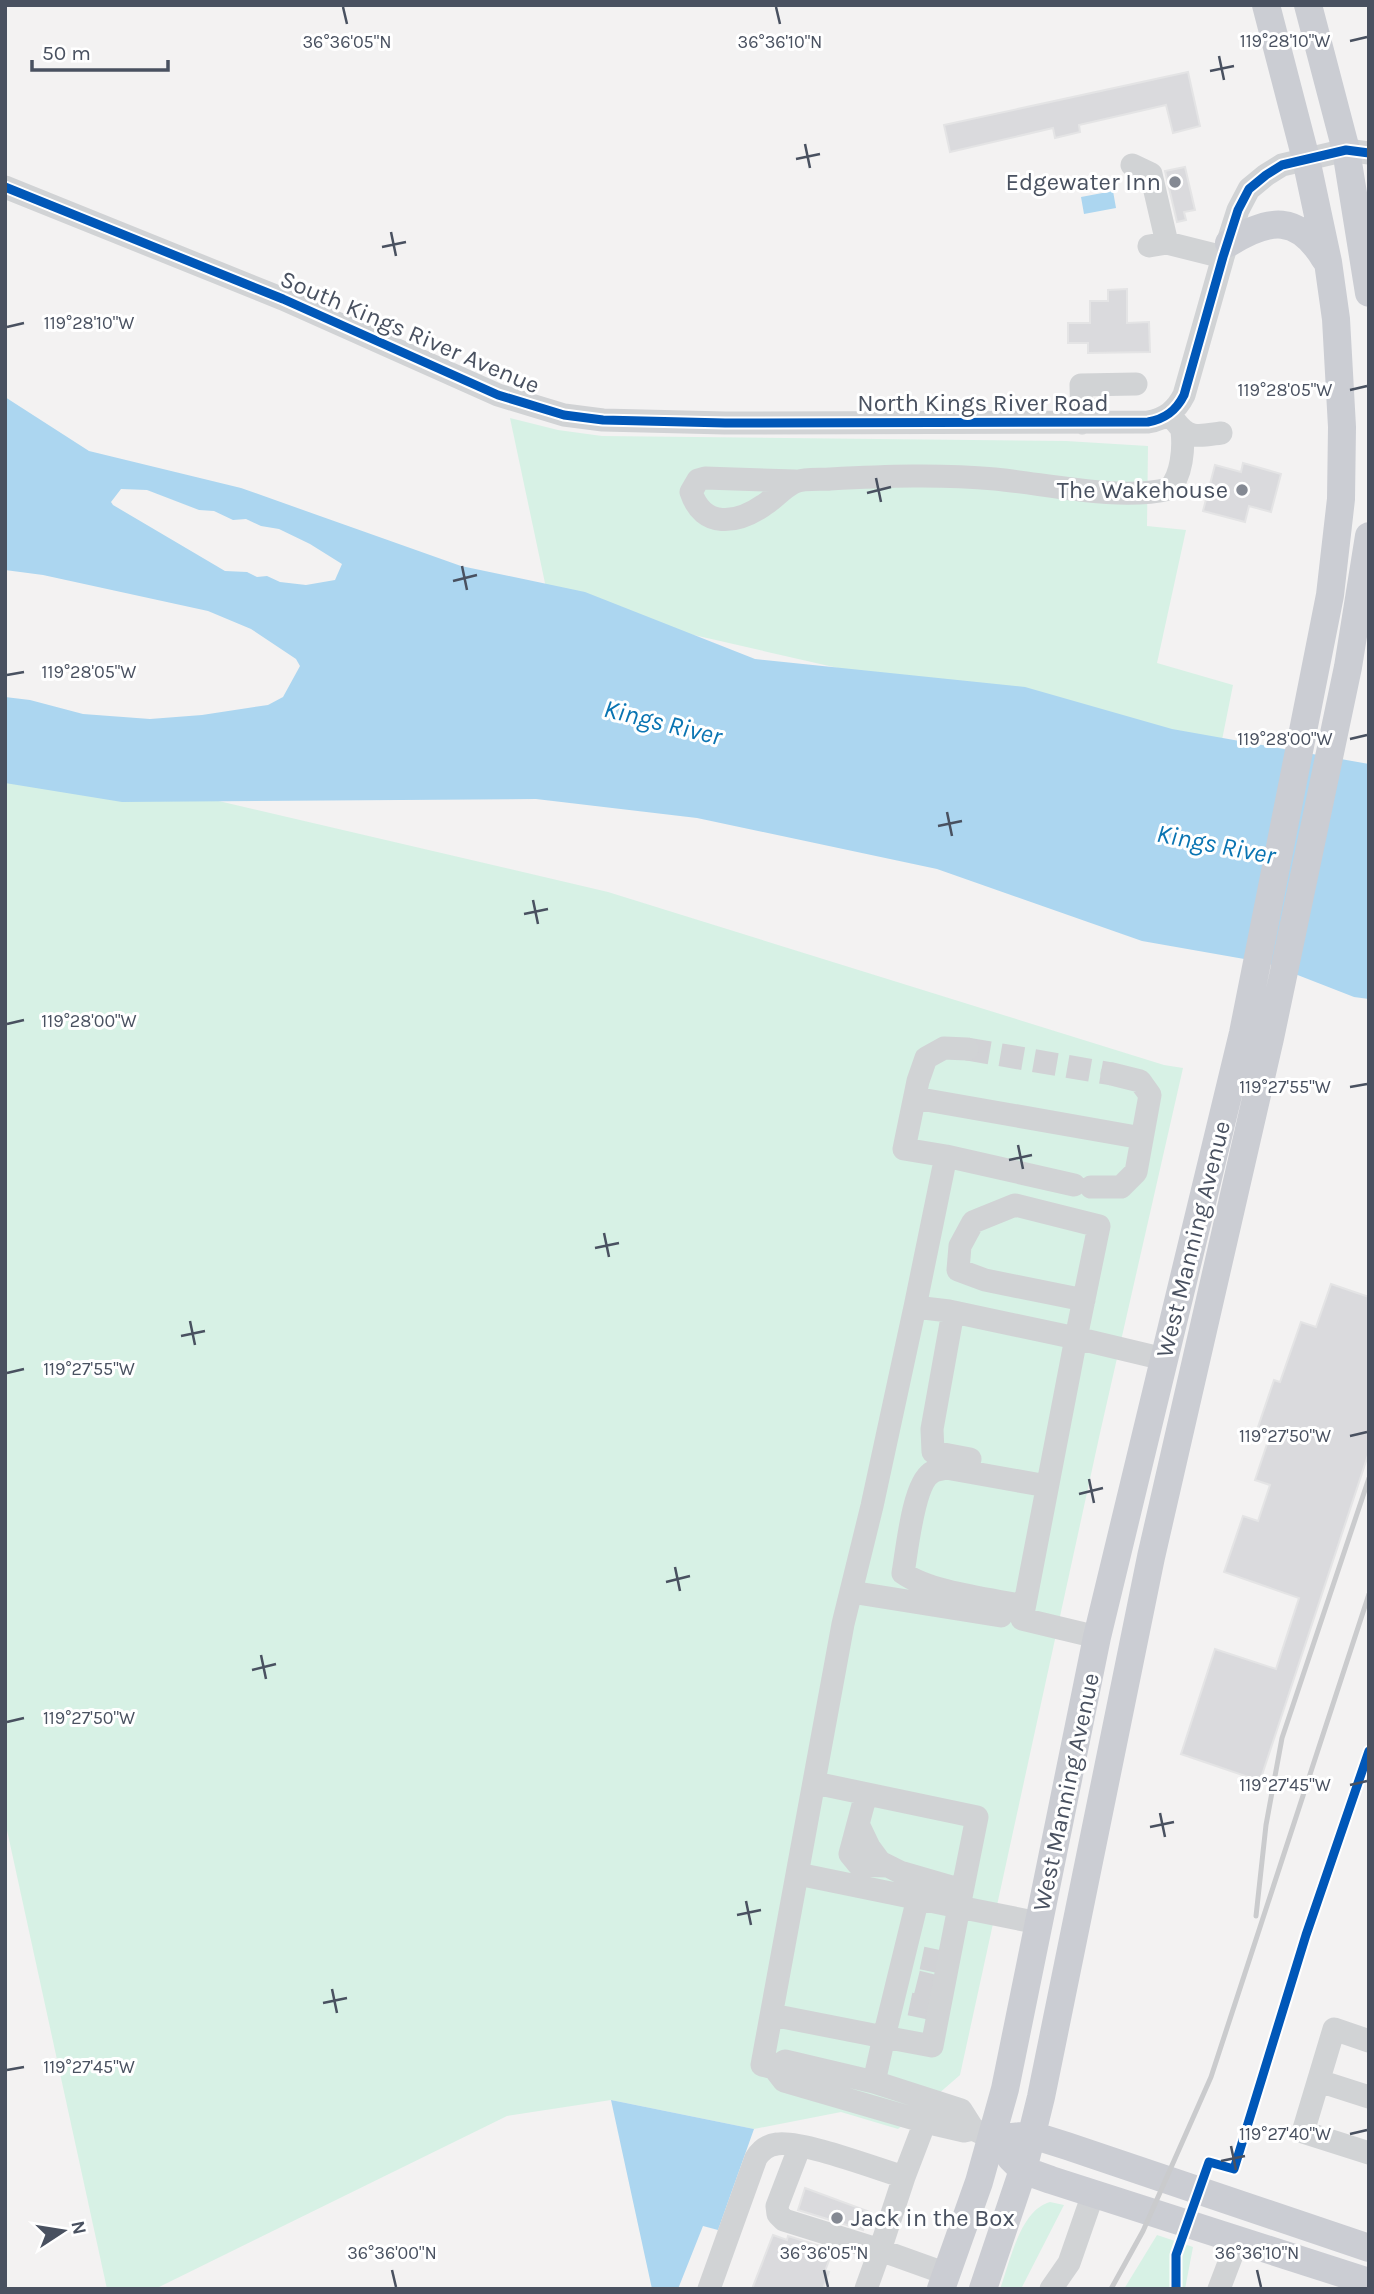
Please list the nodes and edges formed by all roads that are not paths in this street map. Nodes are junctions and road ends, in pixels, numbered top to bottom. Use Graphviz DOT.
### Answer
graph roads {
  1 [pos="1266,5"];
  2 [pos="1308,5"];
  3 [pos="1357,151"];
  4 [pos="1306,159"];
  5 [pos="1132,165"];
  6 [pos="5,187"];
  7 [pos="1226,250"];
  8 [pos="1328,262"];
  9 [pos="1369,293"];
  10 [pos="1136,384"];
  11 [pos="1166,422"];
  12 [pos="818,423"];
  13 [pos="1082,423"];
  14 [pos="1221,433"];
  15 [pos="795,481"];
  16 [pos="1369,536"];
  17 [pos="1256,1036"];
  18 [pos="967,1049"];
  19 [pos="1112,1074"];
  20 [pos="915,1098"];
  21 [pos="1142,1138"];
  22 [pos="946,1156"];
  23 [pos="1084,1300"];
  24 [pos="915,1307"];
  25 [pos="953,1312"];
  26 [pos="1076,1338"];
  27 [pos="1164,1359"];
  28 [pos="1048,1480"];
  29 [pos="851,1592"];
  30 [pos="1023,1613"];
  31 [pos="1097,1637"];
  32 [pos="815,1783"];
  33 [pos="866,1794"];
  34 [pos="798,1874"];
  35 [pos="918,1898"];
  36 [pos="961,1898"];
  37 [pos="1039,1923"];
  38 [pos="929,1960"];
  39 [pos="928,1992"];
  40 [pos="772,2015"];
  41 [pos="884,2037"];
  42 [pos="1369,2041"];
  43 [pos="774,2068"];
  44 [pos="1319,2081"];
  45 [pos="874,2082"];
  46 [pos="1369,2097"];
  47 [pos="925,2122"];
  48 [pos="982,2134"];
  49 [pos="1032,2135"];
  50 [pos="800,2146"];
  51 [pos="1369,2153"];
  52 [pos="1023,2170"];
  53 [pos="904,2177"];
  54 [pos="1093,2194"];
  55 [pos="1238,2239"];
  56 [pos="1369,2248"];
  57 [pos="880,2250"];
  58 [pos="944,2281"];
  59 [pos="1369,2282"];
  60 [pos="709,2289"];
  61 [pos="866,2289"];
  62 [pos="983,2289"];
  63 [pos="1051,2289"];
  64 [pos="1219,2289"];
  1 -- 4 [label="main road, West Manning Avenue"];
  2 -- 3 [label="main road"];
  3 -- 4 [label="street"];
  3 -- 9 [label="main road"];
  4 -- 7 [label="street"];
  4 -- 8 [label="main road, West Manning Avenue"];
  5 -- 7 [label="street"];
  6 -- 12 [label="street, South Kings River Avenue"];
  7 -- 8 [label="main road"];
  7 -- 11 [label="street"];
  8 -- 17 [label="main road, West Manning Avenue"];
  10 -- 13 [label="street"];
  11 -- 13 [label="street, North Kings River Road"];
  11 -- 14 [label="street, North Kings River Road"];
  11 -- 15 [label="street"];
  12 -- 13 [label="street, North Kings River Road"];
  16 -- 17 [label="main road, West Manning Avenue"];
  17 -- 27 [label="main road, West Manning Avenue"];
  17 -- 49 [label="main road, West Manning Avenue"];
  18 -- 20 [label="street"];
  19 -- 21 [label="street"];
  20 -- 21 [label="street"];
  20 -- 22 [label="street"];
  21 -- 22 [label="street"];
  22 -- 24 [label="street"];
  23 -- 23 [label="street"];
  23 -- 26 [label="street"];
  24 -- 25 [label="street"];
  24 -- 29 [label="street"];
  25 -- 26 [label="street"];
  25 -- 28 [label="street"];
  26 -- 27 [label="street"];
  26 -- 28 [label="street"];
  27 -- 31 [label="main road, West Manning Avenue"];
  28 -- 30 [label="street"];
  28 -- 30 [label="street"];
  29 -- 30 [label="street"];
  29 -- 32 [label="street"];
  30 -- 31 [label="street"];
  31 -- 37 [label="main road, West Manning Avenue"];
  32 -- 33 [label="street"];
  32 -- 34 [label="street"];
  33 -- 36 [label="street"];
  33 -- 36 [label="street"];
  34 -- 35 [label="street"];
  34 -- 40 [label="street"];
  35 -- 36 [label="street"];
  35 -- 38 [label="street"];
  36 -- 37 [label="street"];
  36 -- 38 [label="street"];
  37 -- 48 [label="main road, West Manning Avenue"];
  38 -- 39 [label="street"];
  38 -- 39 [label="street"];
  39 -- 41 [label="street"];
  39 -- 41 [label="street"];
  40 -- 41 [label="street"];
  40 -- 43 [label="street"];
  41 -- 45 [label="street"];
  42 -- 44 [label="street"];
  43 -- 45 [label="street"];
  43 -- 47 [label="street"];
  44 -- 46 [label="street"];
  44 -- 51 [label="street"];
  45 -- 48 [label="street"];
  47 -- 48 [label="street"];
  47 -- 53 [label="street"];
  48 -- 49 [label="main road"];
  48 -- 52 [label="main road"];
  48 -- 58 [label="main road, West Manning Avenue"];
  49 -- 52 [label="main road, West Manning Avenue"];
  49 -- 56 [label="main road"];
  50 -- 53 [label="street"];
  50 -- 57 [label="street"];
  50 -- 60 [label="street"];
  52 -- 54 [label="main road"];
  52 -- 62 [label="main road, West Manning Avenue"];
  53 -- 57 [label="street"];
  54 -- 55 [label="main road"];
  54 -- 63 [label="street"];
  55 -- 59 [label="main road"];
  55 -- 64 [label="street"];
  57 -- 58 [label="street"];
  57 -- 61 [label="street"];
}
